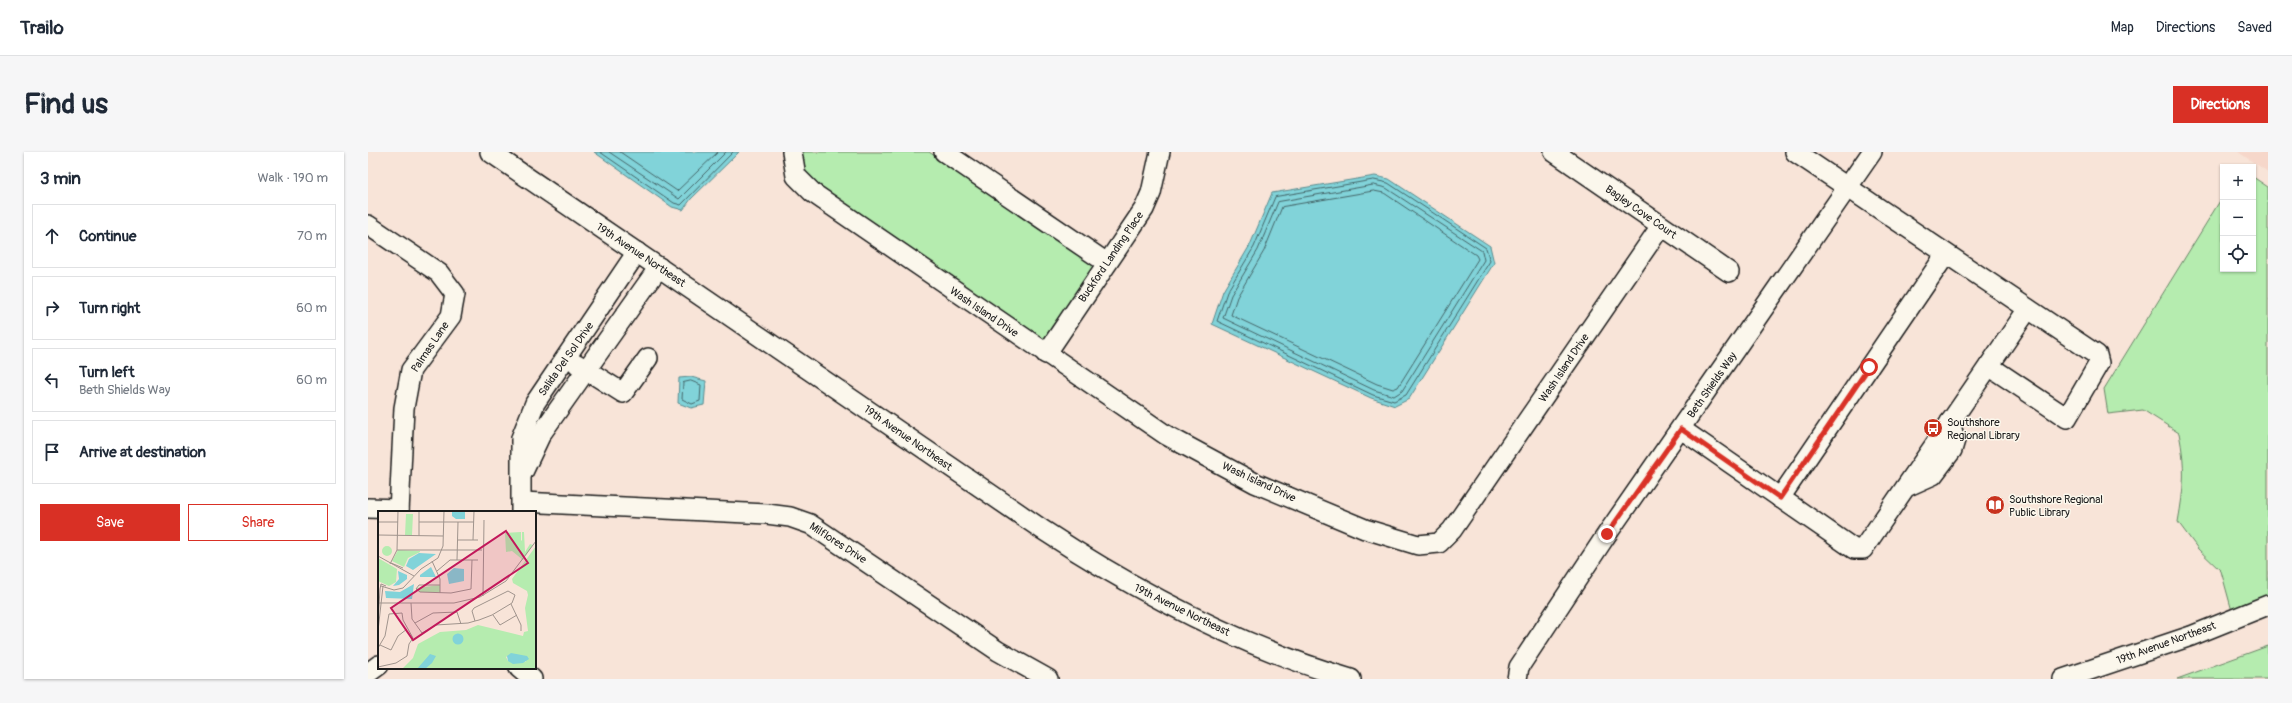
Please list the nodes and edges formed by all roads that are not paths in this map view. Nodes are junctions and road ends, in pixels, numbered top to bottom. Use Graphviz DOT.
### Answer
graph roads {
  1 [pos="490,152"];
  2 [pos="792,152"];
  3 [pos="944,152"];
  4 [pos="1160,152"];
  5 [pos="1554,152"];
  6 [pos="1795,152"];
  7 [pos="1872,152"];
  8 [pos="1847,188"];
  9 [pos="368,225"];
  10 [pos="1661,226"];
  11 [pos="637,252"];
  12 [pos="1946,254"];
  13 [pos="1107,263"];
  14 [pos="659,267"];
  15 [pos="1729,272"];
  16 [pos="2028,309"];
  17 [pos="583,334"];
  18 [pos="602,347"];
  19 [pos="1046,354"];
  20 [pos="567,357"];
  21 [pos="648,358"];
  22 [pos="1989,366"];
  23 [pos="587,370"];
  24 [pos="1681,429"];
  25 [pos="521,475"];
  26 [pos="1780,498"];
  27 [pos="521,507"];
  28 [pos="368,508"];
  29 [pos="399,511"];
  30 [pos="2268,605"];
  31 [pos="378,666"];
  32 [pos="519,669"];
  33 [pos="368,673"];
  34 [pos="532,679"];
  35 [pos="1048,679"];
  36 [pos="1352,679"];
  37 [pos="1517,679"];
  38 [pos="2063,679"];
  1 -- 11 [label="street, 19th Avenue Northeast"];
  2 -- 19 [label="street, Wash Island Drive"];
  3 -- 13 [label="street"];
  4 -- 13 [label="street, Buckford Landing Place"];
  5 -- 10 [label="street, Bagley Cove Court"];
  6 -- 8 [label="street"];
  7 -- 8 [label="street, Beth Shields Way"];
  8 -- 12 [label="street"];
  8 -- 24 [label="street, Beth Shields Way"];
  9 -- 29 [label="street, Palmas Lane"];
  10 -- 15 [label="street, Bagley Cove Court"];
  10 -- 19 [label="street, Wash Island Drive"];
  11 -- 14 [label="street, 19th Avenue Northeast"];
  11 -- 17 [label="street"];
  12 -- 16 [label="street"];
  12 -- 26 [label="street"];
  13 -- 19 [label="street, Buckford Landing Place"];
  14 -- 18 [label="street, Salida Del Sol Drive"];
  14 -- 36 [label="street, 19th Avenue Northeast"];
  16 -- 22 [label="street"];
  16 -- 22 [label="street"];
  17 -- 18 [label="street"];
  17 -- 20 [label="street, Salida Del Sol Drive"];
  18 -- 23 [label="street, Salida Del Sol Drive"];
  20 -- 23 [label="street"];
  20 -- 25 [label="street, Salida Del Sol Drive"];
  21 -- 23 [label="street"];
  22 -- 26 [label="street"];
  23 -- 25 [label="street, Salida Del Sol Drive"];
  24 -- 26 [label="street"];
  24 -- 37 [label="street, Beth Shields Way"];
  25 -- 27 [label="street, Salida Del Sol Drive"];
  27 -- 35 [label="street, Milflores Drive"];
  28 -- 29 [label="street"];
  30 -- 38 [label="street, 19th Avenue Northeast"];
  31 -- 33 [label="street"];
  32 -- 34 [label="street"];
}
